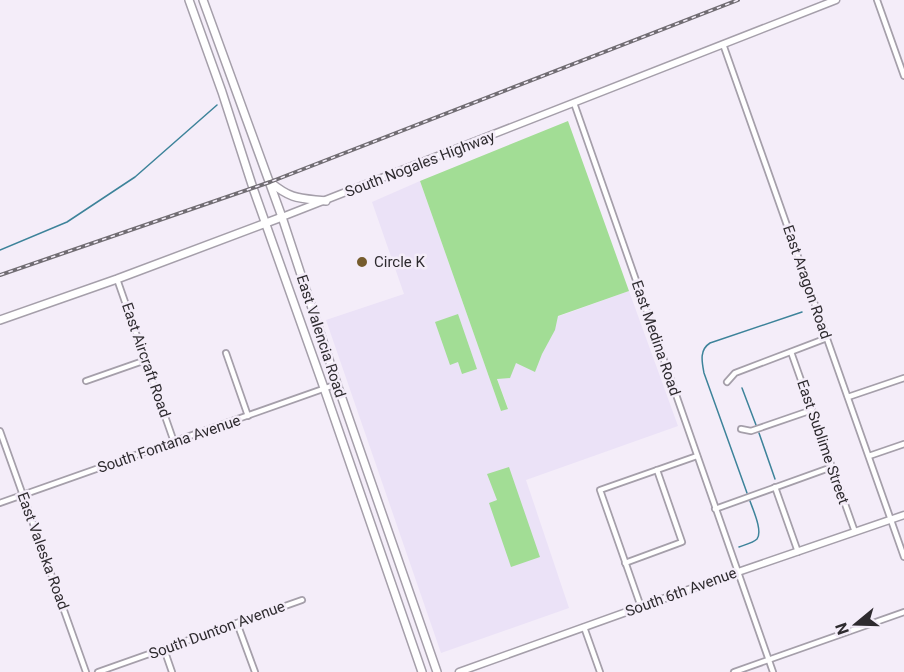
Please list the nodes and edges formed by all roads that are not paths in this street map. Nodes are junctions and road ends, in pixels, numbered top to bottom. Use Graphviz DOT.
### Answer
graph roads {
  1 [pos="189,0"];
  2 [pos="203,0"];
  3 [pos="836,0"];
  4 [pos="877,0"];
  5 [pos="723,44"];
  6 [pos="904,76"];
  7 [pos="236,87"];
  8 [pos="222,92"];
  9 [pos="574,104"];
  10 [pos="270,182"];
  11 [pos="326,201"];
  12 [pos="282,217"];
  13 [pos="266,224"];
  14 [pos="117,279"];
  15 [pos="0,320"];
  16 [pos="827,338"];
  17 [pos="791,352"];
  18 [pos="226,353"];
  19 [pos="146,360"];
  20 [pos="904,378"];
  21 [pos="86,381"];
  22 [pos="727,382"];
  23 [pos="337,384"];
  24 [pos="324,388"];
  25 [pos="848,397"];
  26 [pos="812,410"];
  27 [pos="248,416"];
  28 [pos="741,429"];
  29 [pos="0,431"];
  30 [pos="174,442"];
  31 [pos="904,444"];
  32 [pos="697,456"];
  33 [pos="868,456"];
  34 [pos="832,467"];
  35 [pos="657,470"];
  36 [pos="776,487"];
  37 [pos="23,495"];
  38 [pos="0,502"];
  39 [pos="715,509"];
  40 [pos="382,512"];
  41 [pos="904,515"];
  42 [pos="368,516"];
  43 [pos="891,520"];
  44 [pos="855,532"];
  45 [pos="798,552"];
  46 [pos="904,557"];
  47 [pos="625,562"];
  48 [pos="738,572"];
  49 [pos="302,600"];
  50 [pos="641,607"];
  51 [pos="904,612"];
  52 [pos="237,623"];
  53 [pos="584,627"];
  54 [pos="164,649"];
  55 [pos="768,660"];
  56 [pos="86,672"];
  57 [pos="98,672"];
  58 [pos="172,672"];
  59 [pos="255,672"];
  60 [pos="422,672"];
  61 [pos="437,672"];
  62 [pos="459,672"];
  63 [pos="600,672"];
  64 [pos="734,672"];
  65 [pos="772,672"];
  1 -- 8 [label="main road, East Valencia Road"];
  2 -- 7 [label="main road, East Valencia Road"];
  3 -- 5 [label="main road, South Nogales Highway"];
  4 -- 6 [label="street"];
  5 -- 9 [label="main road, South Nogales Highway"];
  5 -- 16 [label="street, East Aragon Road"];
  7 -- 8 [label="main road"];
  7 -- 10 [label="main road, East Valencia Road"];
  8 -- 13 [label="main road, East Valencia Road"];
  9 -- 11 [label="main road, South Nogales Highway"];
  9 -- 32 [label="street, East Medina Road"];
  10 -- 11 [label="main road"];
  10 -- 12 [label="main road, East Valencia Road"];
  11 -- 12 [label="main road, South Nogales Highway"];
  12 -- 13 [label="main road, South Nogales Highway"];
  12 -- 23 [label="main road, East Valencia Road"];
  13 -- 14 [label="main road, South Nogales Highway"];
  13 -- 24 [label="main road, East Valencia Road"];
  14 -- 15 [label="main road, South Nogales Highway"];
  14 -- 19 [label="street, East Aircraft Road"];
  16 -- 17 [label="street"];
  16 -- 25 [label="street, East Aragon Road"];
  17 -- 22 [label="street"];
  17 -- 26 [label="street, East Sublime Street"];
  18 -- 27 [label="street"];
  19 -- 21 [label="street"];
  19 -- 30 [label="street, East Aircraft Road"];
  20 -- 25 [label="street"];
  23 -- 24 [label="street, South Fontana Avenue"];
  23 -- 40 [label="main road, East Valencia Road"];
  24 -- 27 [label="street, South Fontana Avenue"];
  24 -- 42 [label="main road, East Valencia Road"];
  25 -- 33 [label="street, East Aragon Road"];
  26 -- 28 [label="street"];
  26 -- 34 [label="street, East Sublime Street"];
  27 -- 30 [label="street, South Fontana Avenue"];
  29 -- 37 [label="street, East Valeska Road"];
  30 -- 37 [label="street, South Fontana Avenue"];
  31 -- 33 [label="street"];
  32 -- 35 [label="street"];
  32 -- 39 [label="street, East Medina Road"];
  33 -- 43 [label="street, East Aragon Road"];
  34 -- 36 [label="street"];
  34 -- 44 [label="street, East Sublime Street"];
  35 -- 47 [label="street"];
  35 -- 47 [label="street"];
  36 -- 39 [label="street"];
  36 -- 45 [label="street"];
  37 -- 38 [label="street, South Fontana Avenue"];
  37 -- 56 [label="street, East Valeska Road"];
  39 -- 48 [label="street, East Medina Road"];
  40 -- 42 [label="main road"];
  40 -- 61 [label="main road, East Valencia Road"];
  41 -- 43 [label="main road, South 6th Avenue"];
  42 -- 60 [label="main road, East Valencia Road"];
  43 -- 44 [label="main road, South 6th Avenue"];
  43 -- 46 [label="street, East Aragon Road"];
  44 -- 45 [label="main road, South 6th Avenue"];
  45 -- 48 [label="main road, South 6th Avenue"];
  47 -- 50 [label="street"];
  48 -- 50 [label="main road, South 6th Avenue"];
  48 -- 55 [label="street, East Medina Road"];
  49 -- 52 [label="street, South Dunton Avenue"];
  50 -- 53 [label="main road, South 6th Avenue"];
  51 -- 55 [label="street"];
  52 -- 54 [label="street, South Dunton Avenue"];
  52 -- 59 [label="street"];
  53 -- 62 [label="main road, South 6th Avenue"];
  53 -- 63 [label="street"];
  54 -- 57 [label="street, South Dunton Avenue"];
  54 -- 58 [label="street"];
  55 -- 64 [label="street"];
  55 -- 65 [label="street, East Medina Road"];
}
